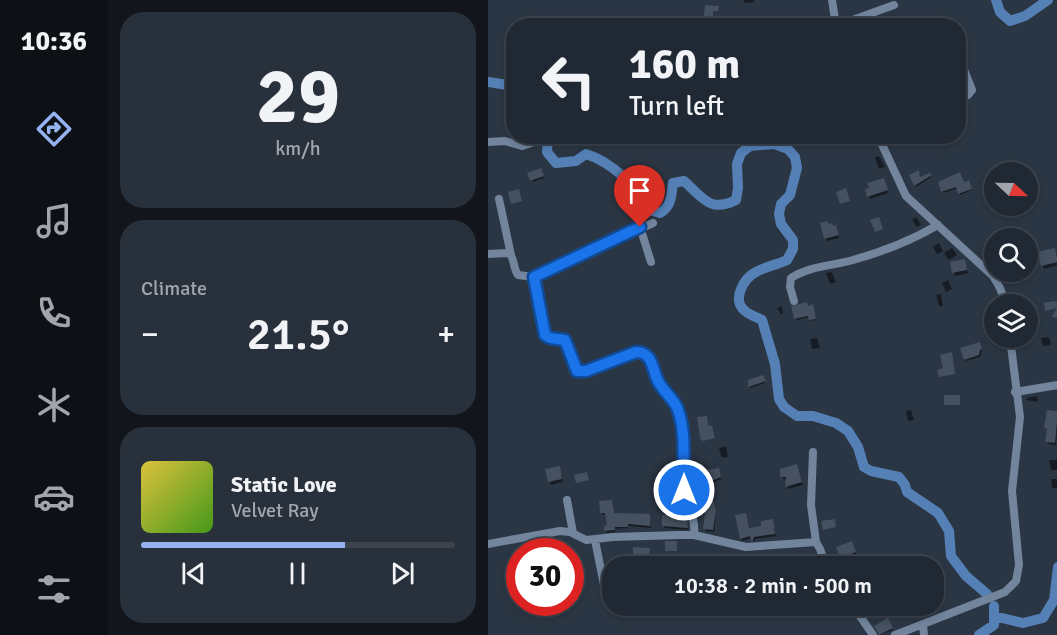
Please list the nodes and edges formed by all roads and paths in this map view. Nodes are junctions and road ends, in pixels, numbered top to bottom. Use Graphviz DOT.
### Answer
graph roads {
  1 [pos="832,0"];
  2 [pos="894,5"];
  3 [pos="835,18"];
  4 [pos="858,18"];
  5 [pos="966,75"];
  6 [pos="966,96"];
  7 [pos="506,141"];
  8 [pos="488,142"];
  9 [pos="882,144"];
  10 [pos="499,199"];
  11 [pos="653,223"];
  12 [pos="938,225"];
  13 [pos="640,227"];
  14 [pos="488,254"];
  15 [pos="511,255"];
  16 [pos="651,262"];
  17 [pos="534,277"];
  18 [pos="1002,294"];
  19 [pos="794,300"];
  20 [pos="1011,348"];
  21 [pos="1058,386"];
  22 [pos="1015,392"];
  23 [pos="813,452"];
  24 [pos="567,500"];
  25 [pos="573,533"];
  26 [pos="694,535"];
  27 [pos="595,540"];
  28 [pos="816,542"];
  29 [pos="488,544"];
  30 [pos="822,556"];
  31 [pos="602,575"];
  32 [pos="860,616"];
  33 [pos="923,624"];
  34 [pos="873,635"];
  35 [pos="896,635"];
  36 [pos="924,635"];
  1 -- 3 [label="street"];
  2 -- 4 [label="street"];
  5 -- 6 [label="street"];
  7 -- 8 [label="street"];
  9 -- 12 [label="street"];
  10 -- 15 [label="street"];
  11 -- 13 [label="street"];
  12 -- 18 [label="street"];
  12 -- 19 [label="street"];
  13 -- 16 [label="street"];
  13 -- 17 [label="street"];
  14 -- 15 [label="street"];
  15 -- 17 [label="street"];
  17 -- 26 [label="street"];
  20 -- 22 [label="street"];
  21 -- 22 [label="street"];
  22 -- 33 [label="street"];
  23 -- 28 [label="street"];
  24 -- 25 [label="street"];
  25 -- 27 [label="street"];
  25 -- 29 [label="street"];
  26 -- 27 [label="street"];
  26 -- 28 [label="street"];
  27 -- 31 [label="street"];
  28 -- 30 [label="street"];
  32 -- 34 [label="street"];
  33 -- 35 [label="street"];
  33 -- 36 [label="street"];
}
